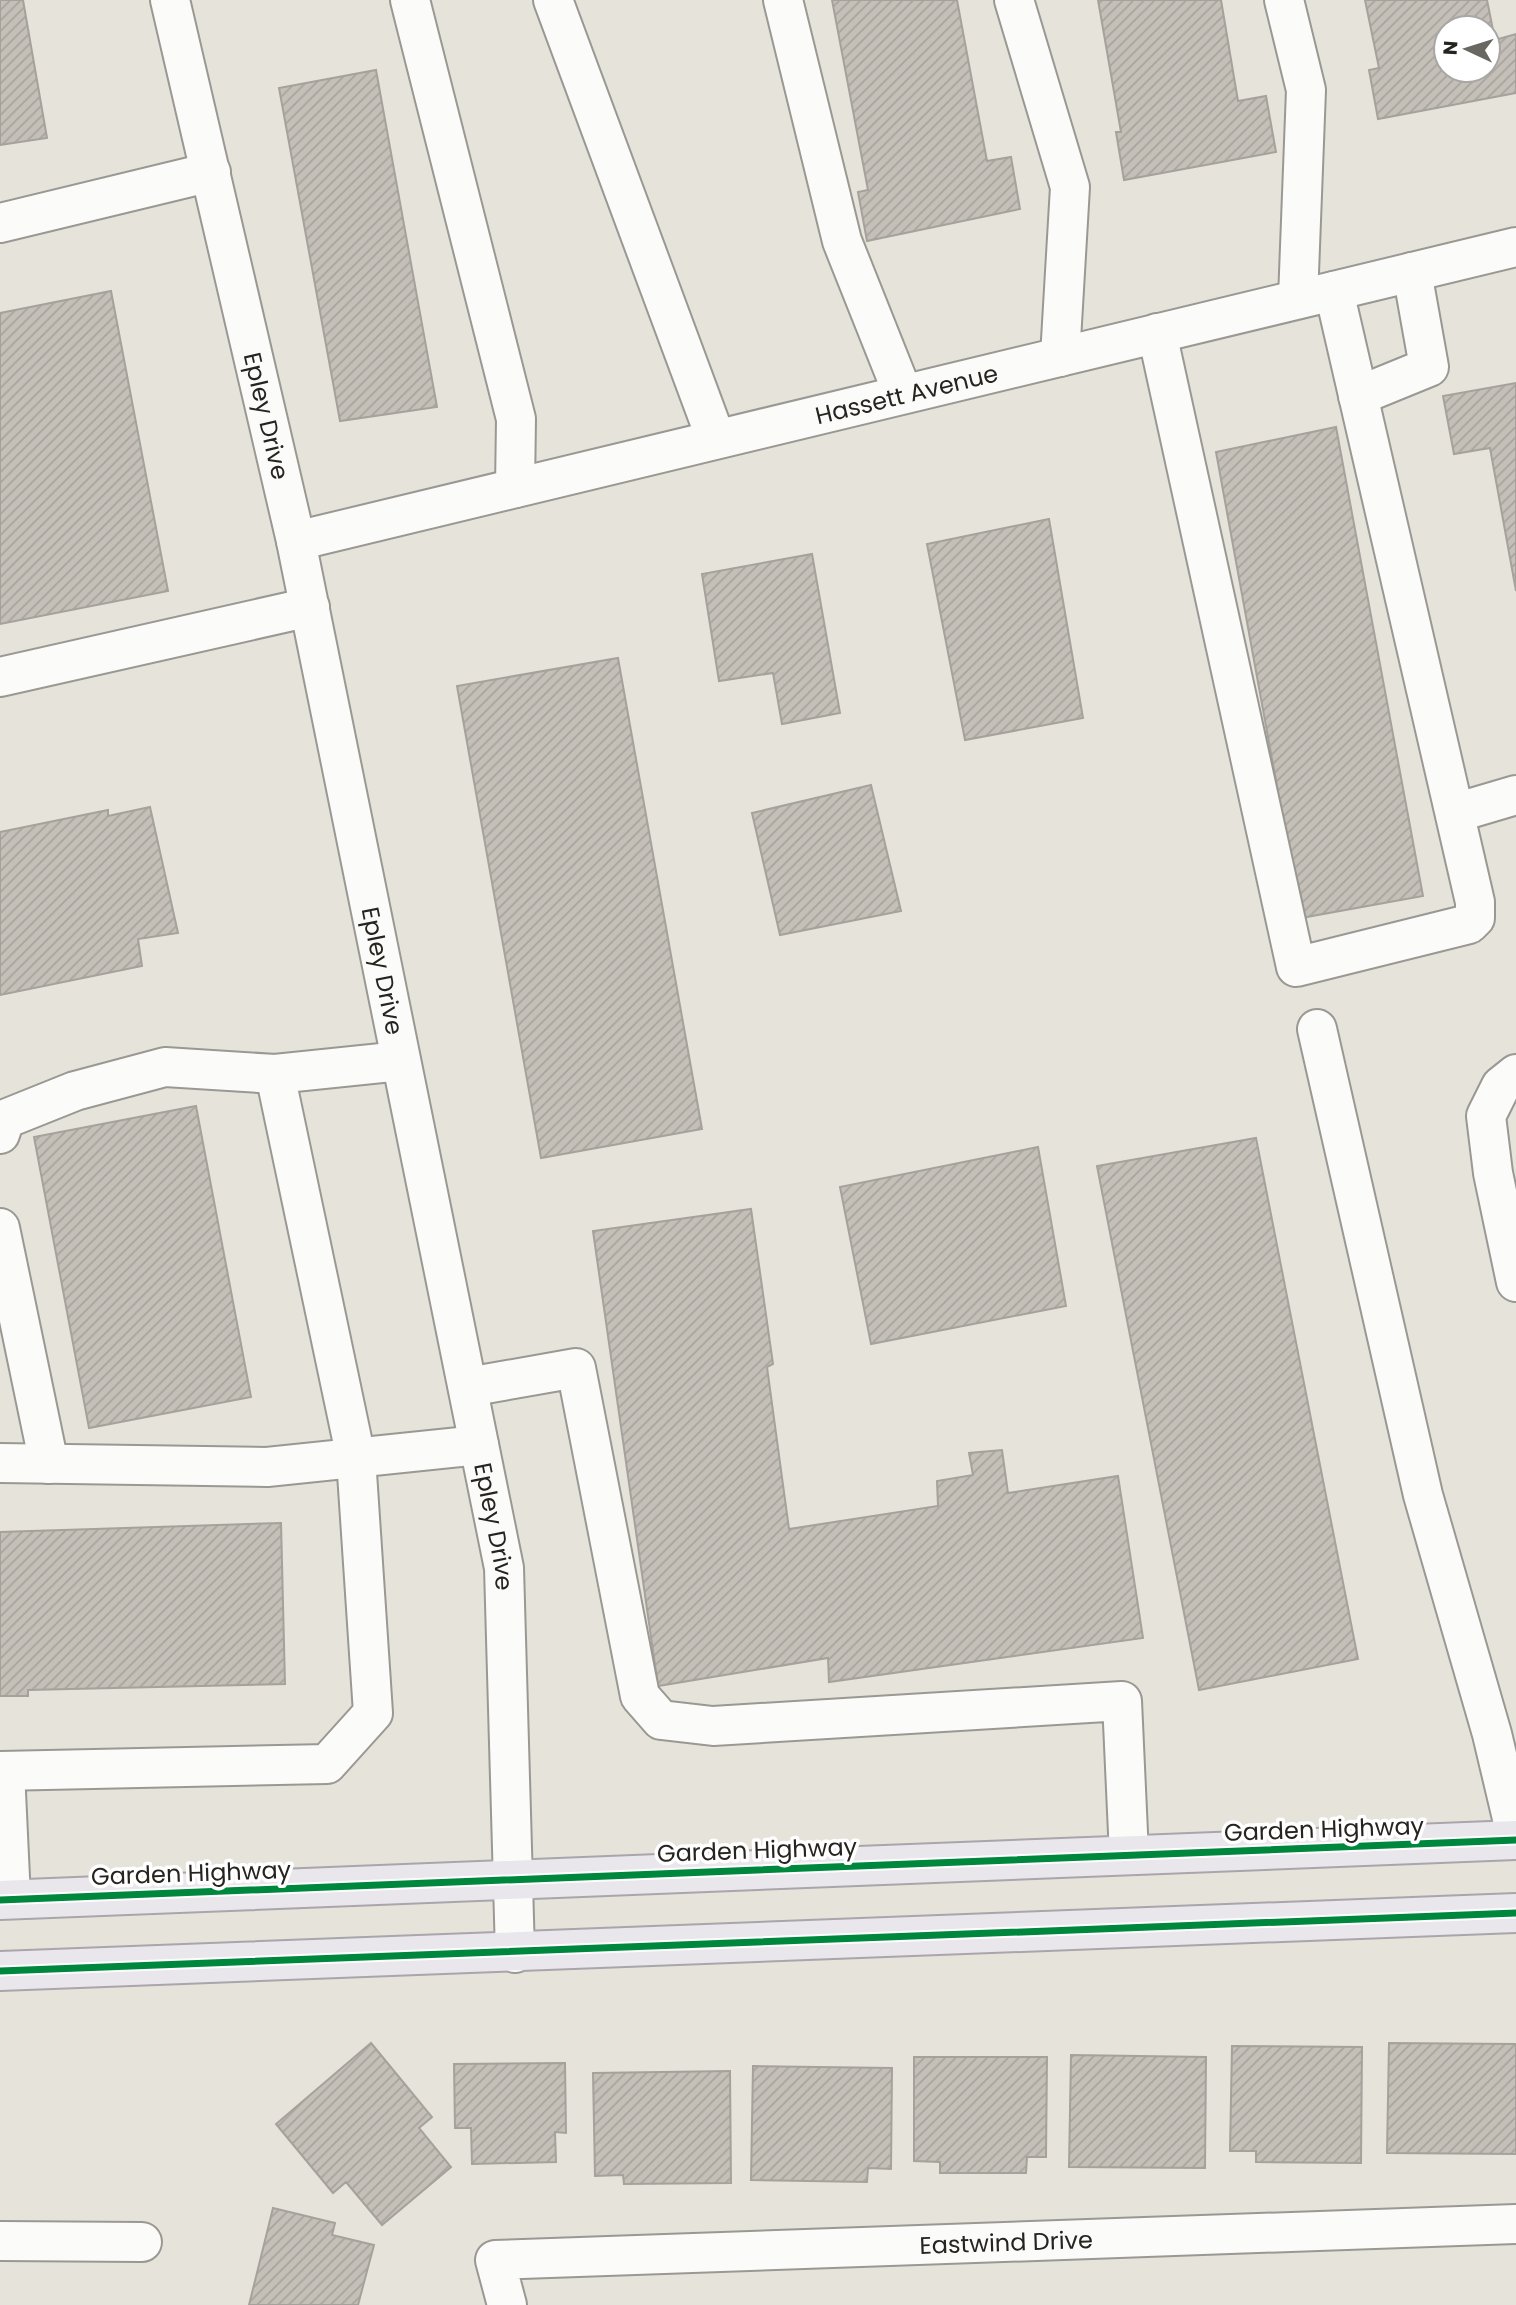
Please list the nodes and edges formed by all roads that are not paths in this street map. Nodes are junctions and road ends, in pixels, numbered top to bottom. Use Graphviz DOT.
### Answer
graph roads {
  1 [pos="170,0"];
  2 [pos="411,0"];
  3 [pos="554,0"];
  4 [pos="783,0"];
  5 [pos="1014,0"];
  6 [pos="1284,0"];
  7 [pos="211,172"];
  8 [pos="0,223"];
  9 [pos="1516,247"];
  10 [pos="1412,272"];
  11 [pos="1316,295"];
  12 [pos="1157,333"];
  13 [pos="1060,357"];
  14 [pos="903,394"];
  15 [pos="1362,410"];
  16 [pos="716,439"];
  17 [pos="514,488"];
  18 [pos="296,541"];
  19 [pos="310,607"];
  20 [pos="0,677"];
  21 [pos="1516,795"];
  22 [pos="1455,813"];
  23 [pos="1317,1029"];
  24 [pos="401,1060"];
  25 [pos="275,1074"];
  26 [pos="1516,1074"];
  27 [pos="0,1134"];
  28 [pos="0,1228"];
  29 [pos="1516,1282"];
  30 [pos="468,1387"];
  31 [pos="479,1445"];
  32 [pos="356,1458"];
  33 [pos="0,1463"];
  34 [pos="49,1464"];
  35 [pos="1504,1733"];
  36 [pos="3,1771"];
  37 [pos="1516,1835"];
  38 [pos="1516,1840"];
  39 [pos="1129,1855"];
  40 [pos="513,1879"];
  41 [pos="6,1900"];
  42 [pos="1516,1913"];
  43 [pos="515,1953"];
  44 [pos="0,1971"];
  45 [pos="1516,2224"];
  46 [pos="0,2241"];
  47 [pos="142,2242"];
  48 [pos="507,2305"];
  1 -- 7 [label="street, Epley Drive"];
  2 -- 17 [label="street"];
  3 -- 16 [label="street"];
  4 -- 14 [label="street"];
  5 -- 13 [label="street"];
  6 -- 11 [label="street"];
  7 -- 8 [label="street"];
  7 -- 18 [label="street, Epley Drive"];
  9 -- 10 [label="street, Hassett Avenue"];
  10 -- 11 [label="street, Hassett Avenue"];
  10 -- 15 [label="street"];
  11 -- 12 [label="street, Hassett Avenue"];
  11 -- 15 [label="street"];
  12 -- 13 [label="street, Hassett Avenue"];
  12 -- 22 [label="street"];
  13 -- 14 [label="street, Hassett Avenue"];
  14 -- 16 [label="street, Hassett Avenue"];
  15 -- 22 [label="street"];
  16 -- 17 [label="street, Hassett Avenue"];
  17 -- 18 [label="street, Hassett Avenue"];
  18 -- 19 [label="street, Epley Drive"];
  19 -- 20 [label="street"];
  19 -- 24 [label="street, Epley Drive"];
  21 -- 22 [label="street"];
  23 -- 35 [label="street"];
  24 -- 25 [label="street"];
  24 -- 30 [label="street, Epley Drive"];
  25 -- 27 [label="street"];
  25 -- 32 [label="street"];
  26 -- 29 [label="street"];
  28 -- 34 [label="street"];
  30 -- 31 [label="street, Epley Drive"];
  30 -- 39 [label="street"];
  31 -- 32 [label="street"];
  31 -- 40 [label="street, Epley Drive"];
  32 -- 34 [label="street"];
  32 -- 36 [label="street"];
  33 -- 34 [label="street"];
  35 -- 37 [label="street"];
  36 -- 41 [label="street"];
  38 -- 39 [label="main road, Garden Highway"];
  39 -- 40 [label="main road, Garden Highway"];
  40 -- 41 [label="main road, Garden Highway"];
  40 -- 43 [label="street, Epley Drive"];
  42 -- 43 [label="main road"];
  43 -- 44 [label="main road"];
  45 -- 48 [label="street, Eastwind Drive"];
  46 -- 47 [label="street"];
}
